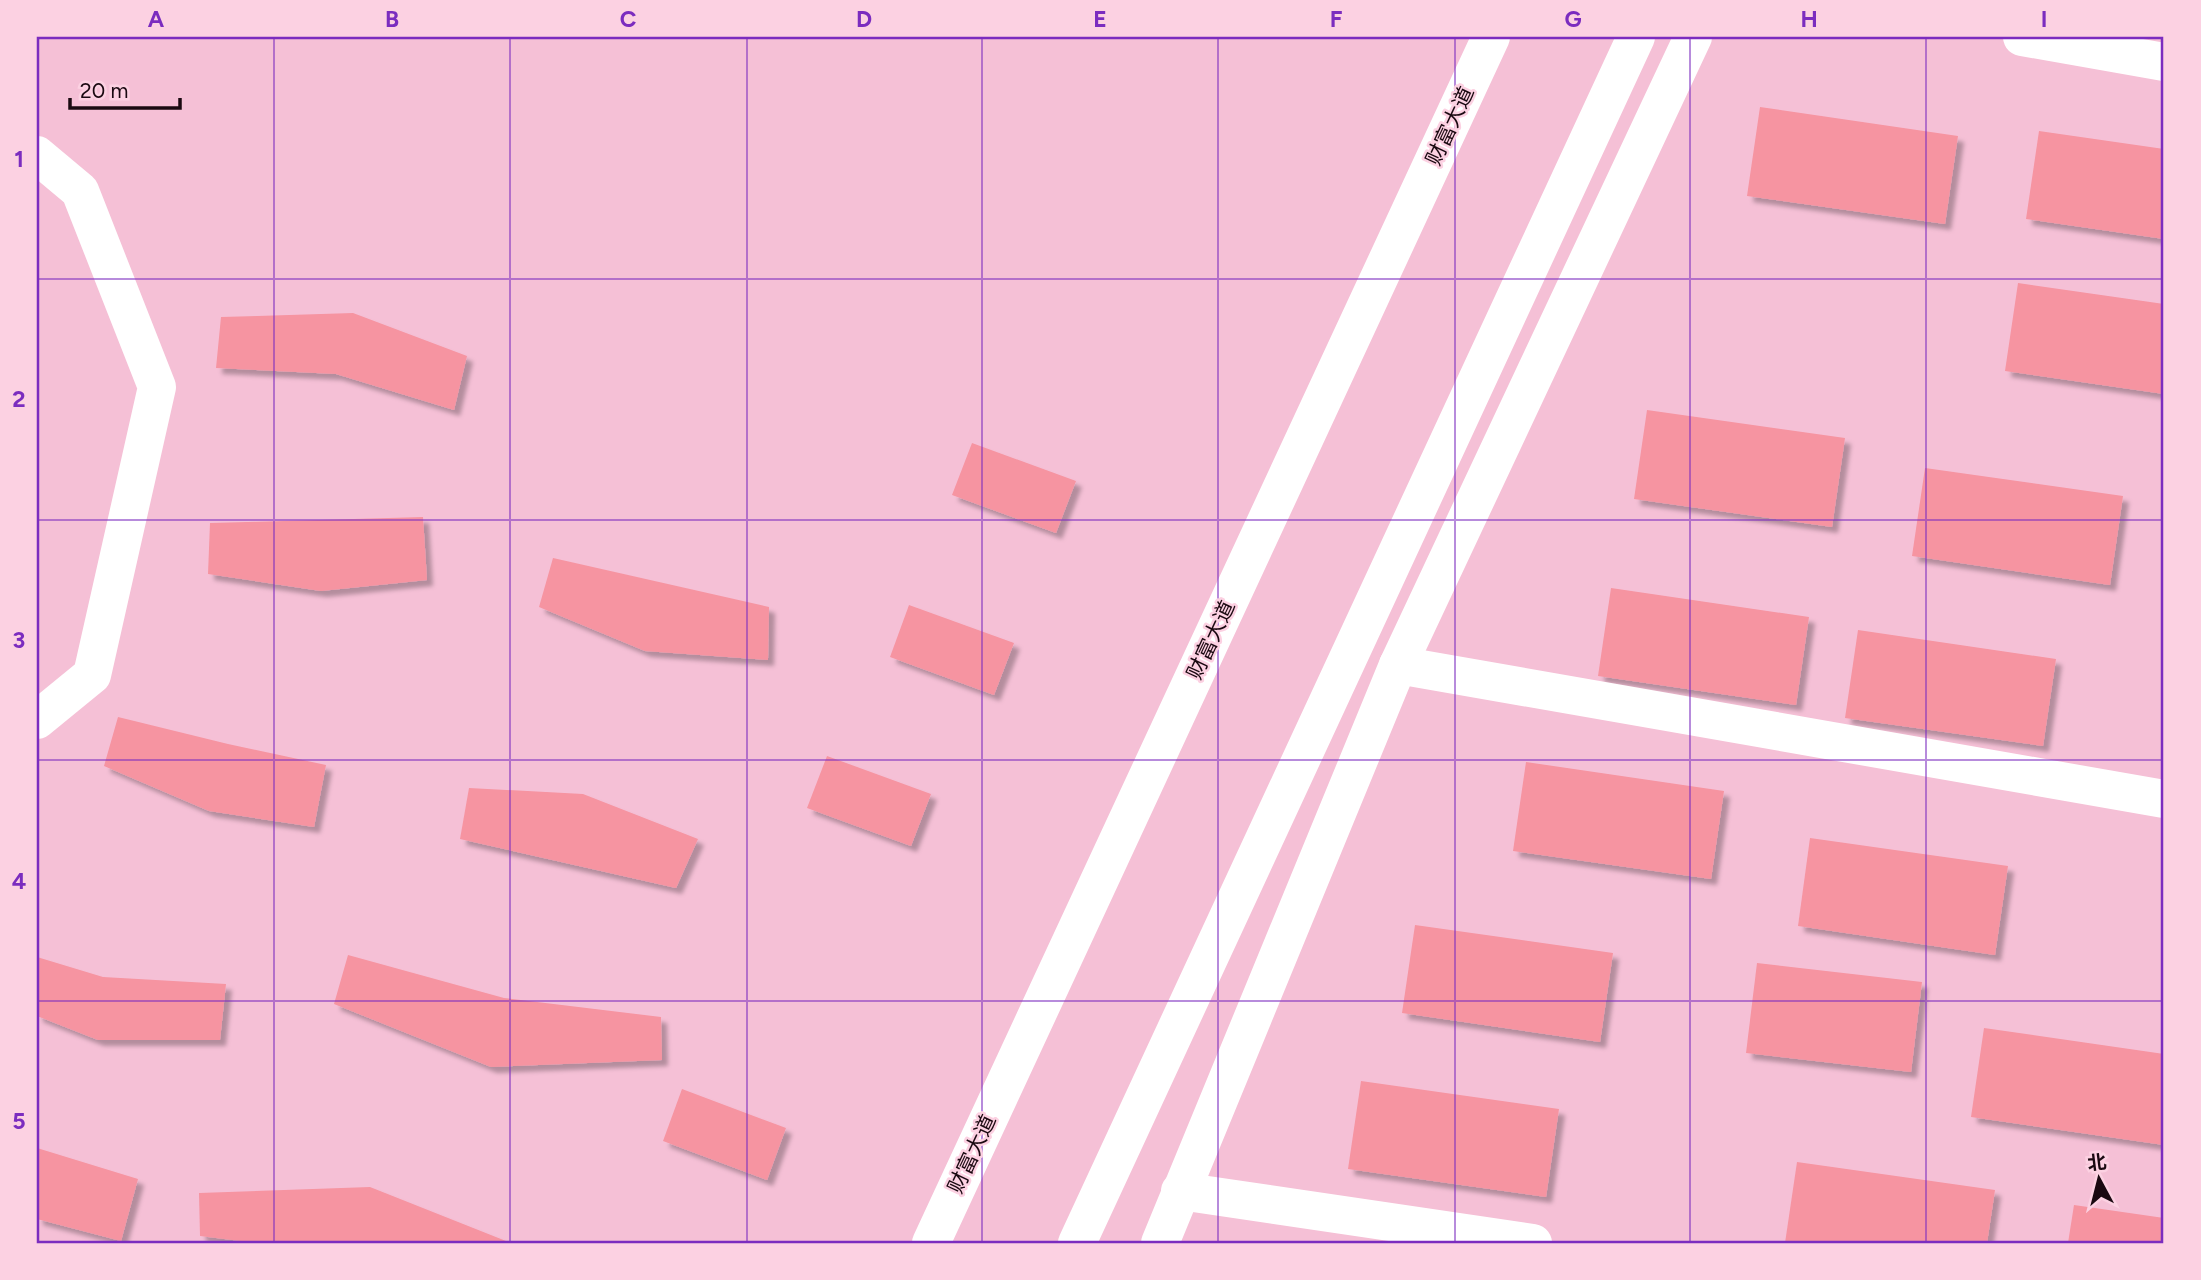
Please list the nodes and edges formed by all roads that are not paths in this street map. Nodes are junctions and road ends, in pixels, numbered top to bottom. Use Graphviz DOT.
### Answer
graph roads {
  1 [pos="1491,37"];
  2 [pos="1636,37"];
  3 [pos="1693,37"];
  4 [pos="2022,37"];
  5 [pos="2164,62"];
  6 [pos="37,155"];
  7 [pos="1398,665"];
  8 [pos="37,720"];
  9 [pos="2164,799"];
  10 [pos="1180,1191"];
  11 [pos="931,1243"];
  12 [pos="1077,1243"];
  13 [pos="1160,1243"];
  14 [pos="1533,1243"];
  1 -- 11 [label="street, 财富大道"];
  2 -- 12 [label="street"];
  3 -- 7 [label="street"];
  4 -- 5 [label="street"];
  6 -- 8 [label="street"];
  7 -- 9 [label="street"];
  7 -- 10 [label="street"];
  10 -- 13 [label="street"];
  10 -- 14 [label="street"];
}
